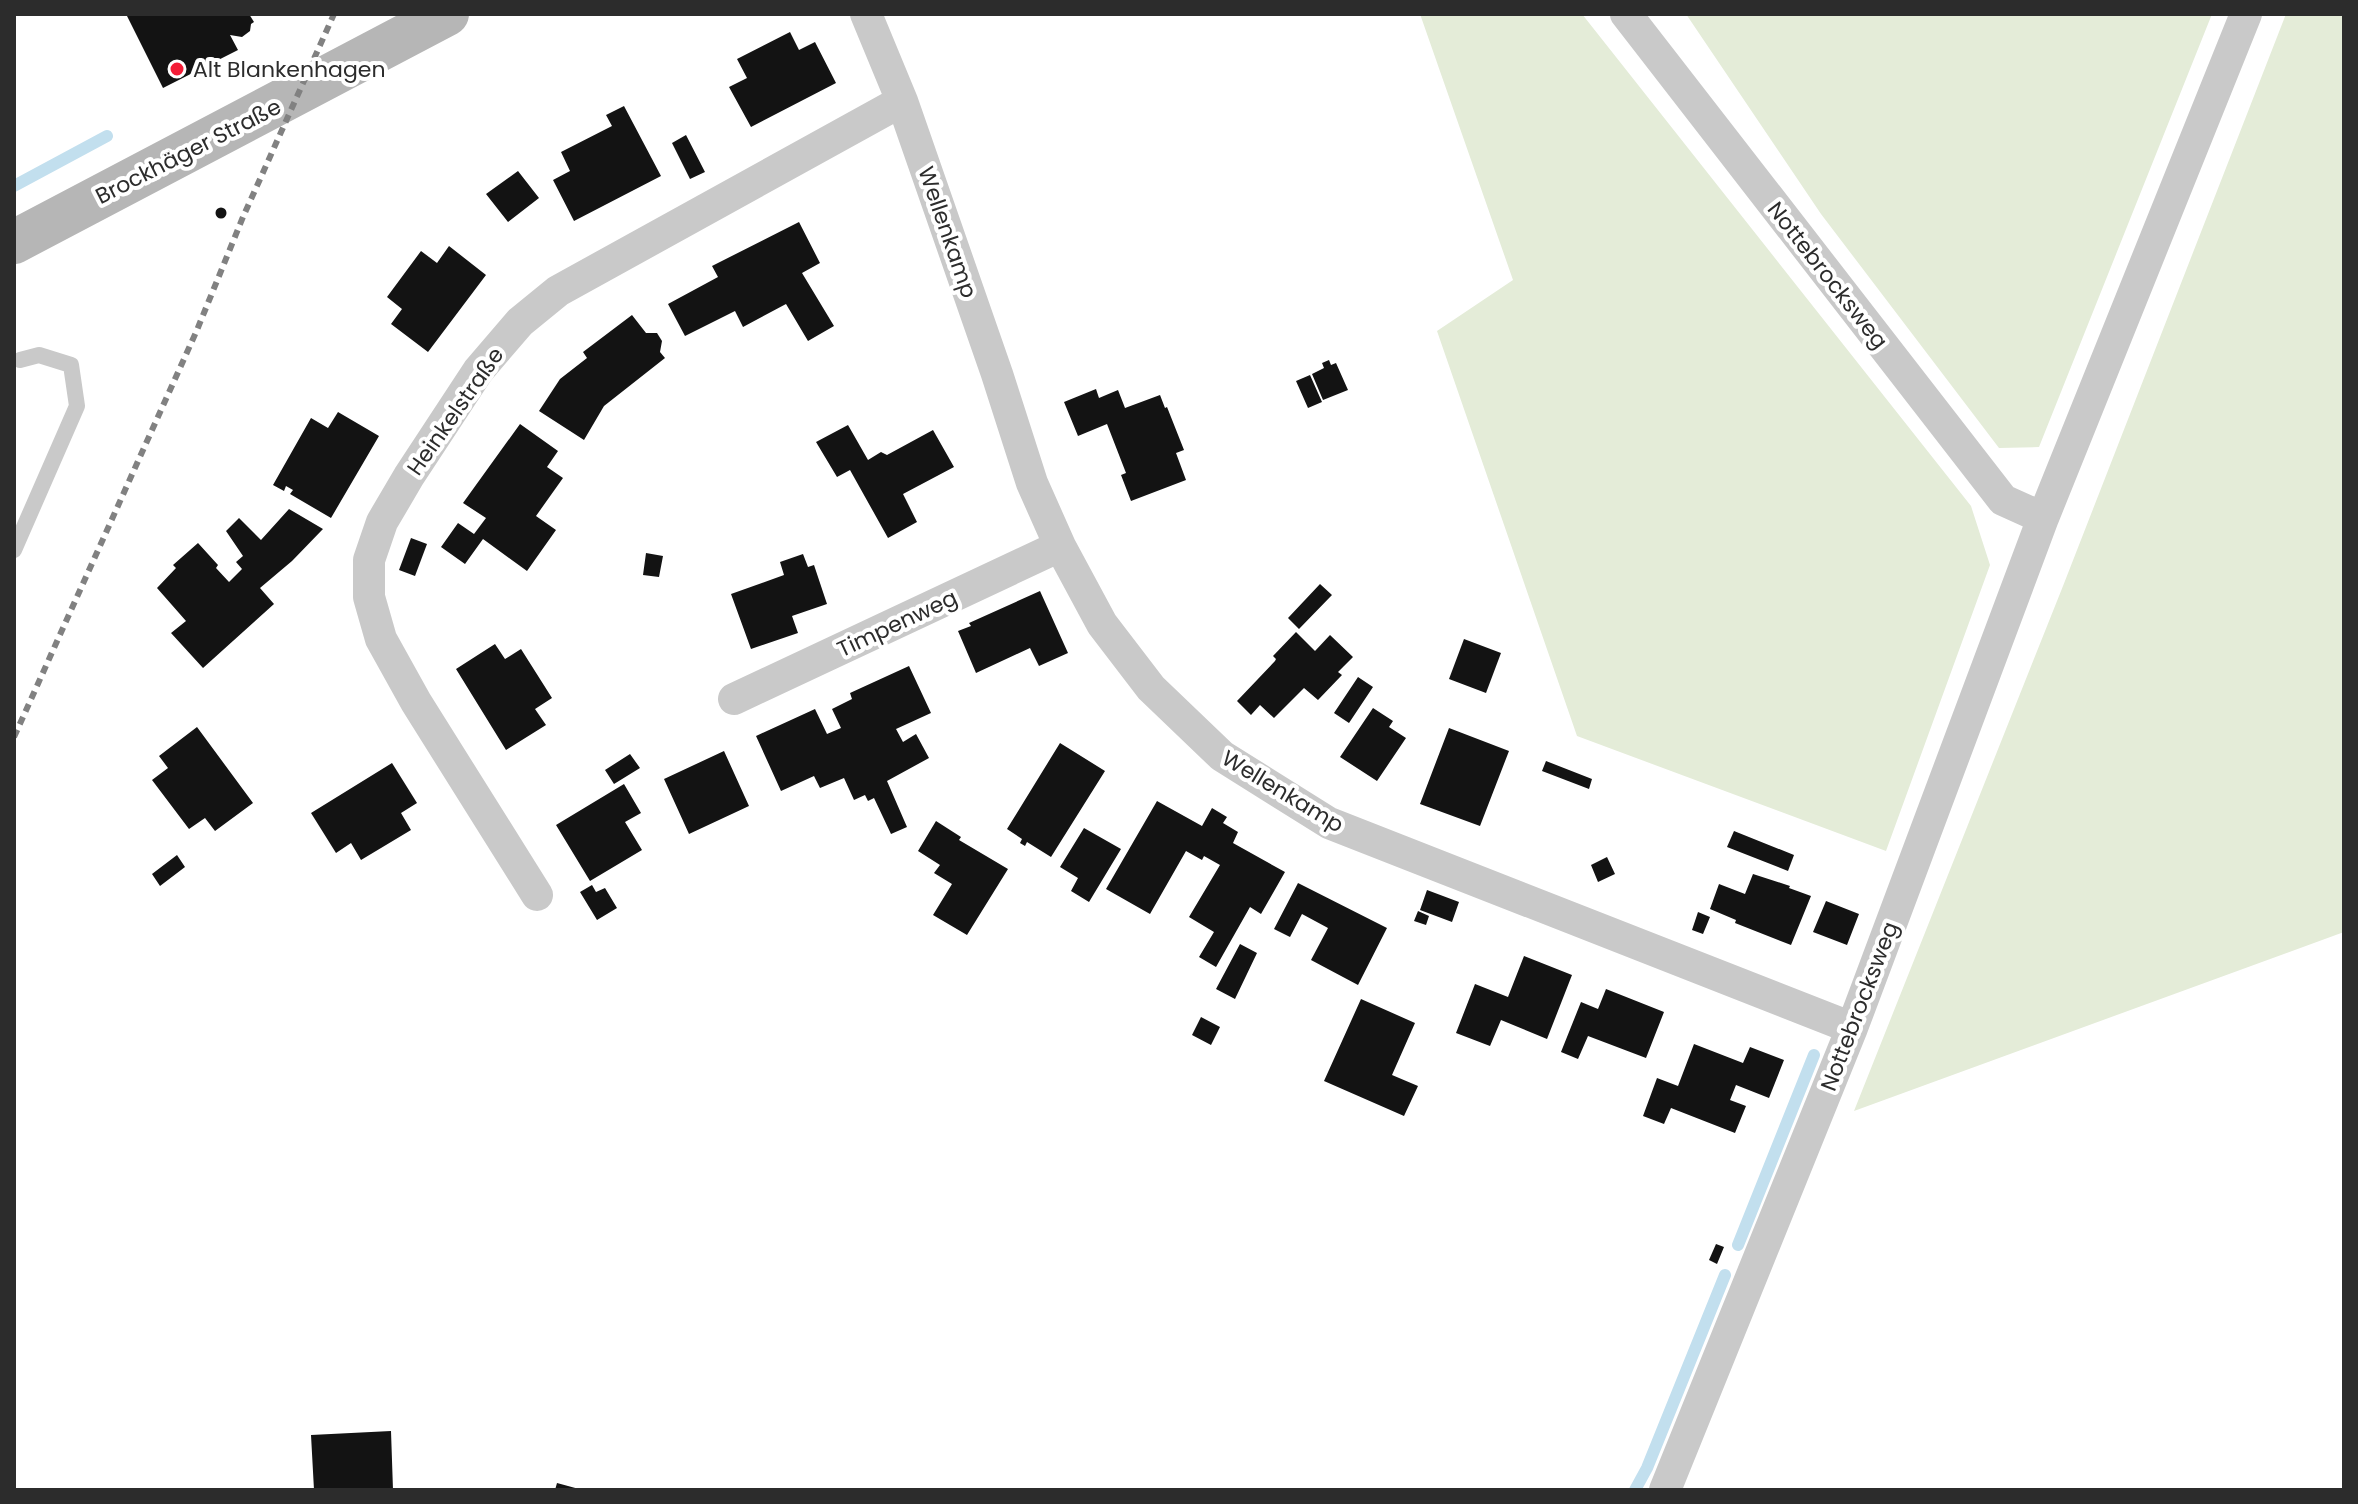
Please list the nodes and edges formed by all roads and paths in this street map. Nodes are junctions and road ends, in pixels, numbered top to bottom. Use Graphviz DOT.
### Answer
graph roads {
  1 [pos="447,14"];
  2 [pos="866,14"];
  3 [pos="1626,14"];
  4 [pos="2246,14"];
  5 [pos="902,101"];
  6 [pos="14,242"];
  7 [pos="20,360"];
  8 [pos="2043,518"];
  9 [pos="1060,546"];
  10 [pos="14,550"];
  11 [pos="734,699"];
  12 [pos="537,895"];
  13 [pos="1852,1028"];
  14 [pos="1665,1490"];
  1 -- 6 [label="main road, Brockhäger Straße"];
  2 -- 5 [label="street, Wellenkamp"];
  3 -- 8 [label="street, Nottebrocksweg"];
  4 -- 8 [label="street, Nottebrocksweg"];
  5 -- 9 [label="street, Wellenkamp"];
  5 -- 12 [label="street, Heinkelstraße"];
  7 -- 10 [label="lane"];
  8 -- 13 [label="street, Nottebrocksweg"];
  9 -- 11 [label="street, Timpenweg"];
  9 -- 13 [label="street, Wellenkamp"];
  13 -- 14 [label="street, Nottebrocksweg"];
}
